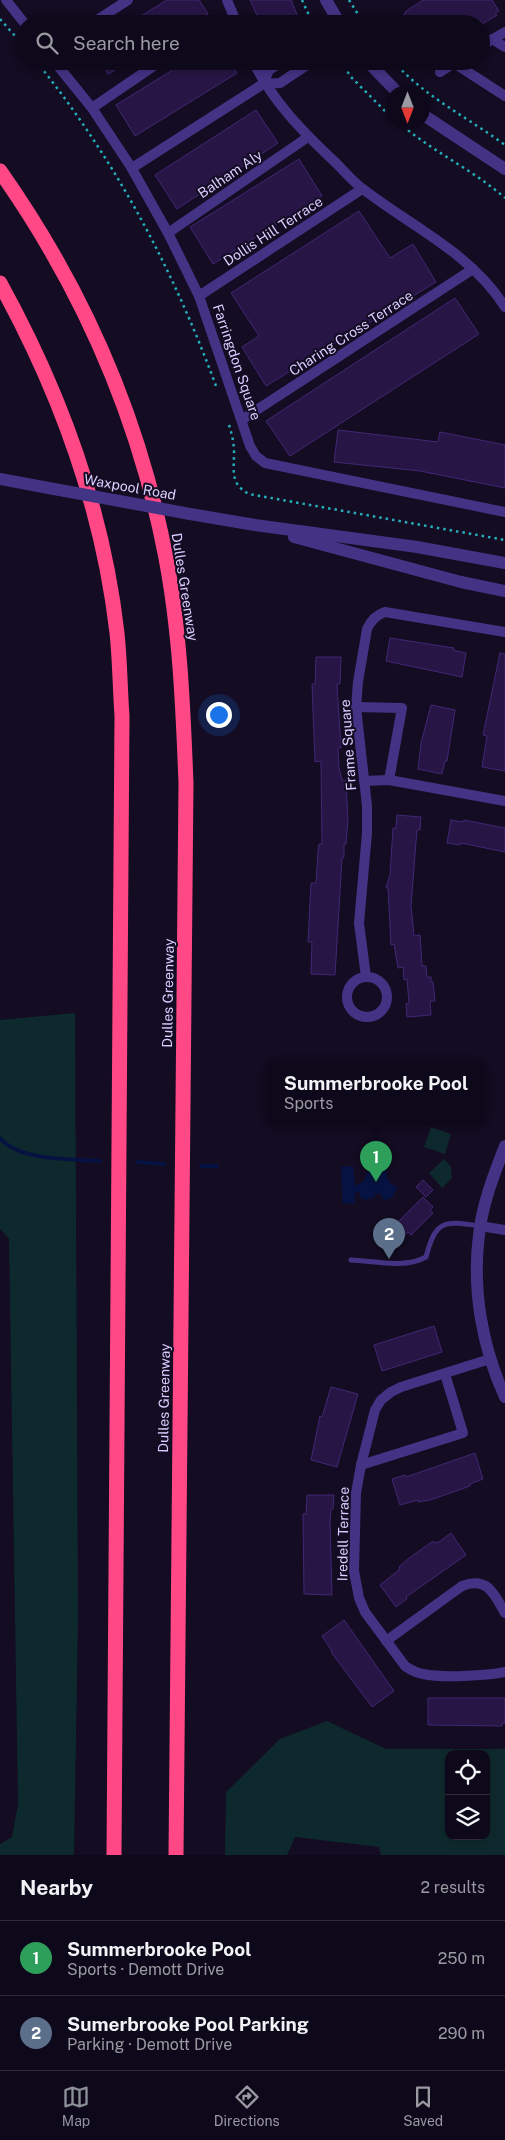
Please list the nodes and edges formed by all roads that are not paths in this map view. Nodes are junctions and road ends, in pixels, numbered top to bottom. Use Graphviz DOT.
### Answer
graph roads {
  1 [pos="6,0"];
  2 [pos="128,0"];
  3 [pos="227,0"];
  4 [pos="326,0"];
  5 [pos="18,15"];
  6 [pos="105,15"];
  7 [pos="233,15"];
  8 [pos="335,15"];
  9 [pos="505,32"];
  10 [pos="492,39"];
  11 [pos="505,47"];
  12 [pos="61,70"];
  13 [pos="148,70"];
  14 [pos="257,70"];
  15 [pos="269,70"];
  16 [pos="298,70"];
  17 [pos="376,70"];
  18 [pos="443,70"];
  19 [pos="468,70"];
  20 [pos="440,72"];
  21 [pos="263,84"];
  22 [pos="390,85"];
  23 [pos="505,96"];
  24 [pos="92,108"];
  25 [pos="430,119"];
  26 [pos="308,137"];
  27 [pos="132,168"];
  28 [pos="505,169"];
  29 [pos="0,171"];
  30 [pos="362,189"];
  31 [pos="168,234"];
  32 [pos="473,269"];
  33 [pos="0,283"];
  34 [pos="199,296"];
  35 [pos="505,307"];
  36 [pos="243,419"];
  37 [pos="0,479"];
  38 [pos="505,512"];
  39 [pos="255,525"];
  40 [pos="505,564"];
  41 [pos="505,591"];
  42 [pos="505,632"];
  43 [pos="356,707"];
  44 [pos="389,780"];
  45 [pos="364,781"];
  46 [pos="505,801"];
  47 [pos="366,977"];
  48 [pos="505,1146"];
  49 [pos="480,1226"];
  50 [pos="505,1230"];
  51 [pos="351,1260"];
  52 [pos="490,1359"];
  53 [pos="444,1374"];
  54 [pos="505,1397"];
  55 [pos="361,1465"];
  56 [pos="505,1613"];
  57 [pos="386,1641"];
  58 [pos="505,1672"];
  59 [pos="114,1855"];
  60 [pos="176,1855"];
  1 -- 5 [label="street"];
  2 -- 6 [label="street"];
  3 -- 7 [label="street"];
  4 -- 8 [label="street"];
  9 -- 10 [label="street"];
  10 -- 11 [label="street"];
  12 -- 24 [label="street, Farringdon Square"];
  13 -- 24 [label="street"];
  14 -- 21 [label="street"];
  15 -- 21 [label="street"];
  16 -- 21 [label="street"];
  17 -- 22 [label="street"];
  18 -- 20 [label="street"];
  19 -- 23 [label="street"];
  21 -- 26 [label="street"];
  21 -- 27 [label="street"];
  24 -- 27 [label="street, Farringdon Square"];
  25 -- 28 [label="street"];
  26 -- 30 [label="street"];
  26 -- 31 [label="street, Balham Aly"];
  27 -- 31 [label="street, Farringdon Square"];
  29 -- 60 [label="highway, Dulles Greenway"];
  30 -- 32 [label="street"];
  30 -- 34 [label="street, Dollis Hill Terrace"];
  31 -- 34 [label="street, Farringdon Square"];
  32 -- 35 [label="street"];
  32 -- 36 [label="street, Charing Cross Terrace"];
  33 -- 59 [label="highway"];
  34 -- 36 [label="street, Farringdon Square"];
  36 -- 38 [label="street, Farringdon Square"];
  37 -- 39 [label="street, Waxpool Road, bridge"];
  39 -- 40 [label="street, Waxpool Road"];
  39 -- 41 [label="street, Waxpool Road"];
  42 -- 43 [label="street, Frame Square"];
  43 -- 44 [label="street"];
  43 -- 45 [label="street, Frame Square"];
  44 -- 45 [label="street"];
  44 -- 46 [label="street"];
  45 -- 47 [label="street, Frame Square"];
  47 -- 47 [label="street"];
  48 -- 49 [label="street"];
  49 -- 50 [label="street"];
  49 -- 51 [label="lane"];
  49 -- 52 [label="street"];
  52 -- 53 [label="street, Iredell Terrace"];
  52 -- 54 [label="street"];
  53 -- 55 [label="street, Iredell Terrace"];
  53 -- 55 [label="street"];
  55 -- 57 [label="street, Iredell Terrace"];
  56 -- 57 [label="street"];
  57 -- 58 [label="street, Iredell Terrace"];
}
